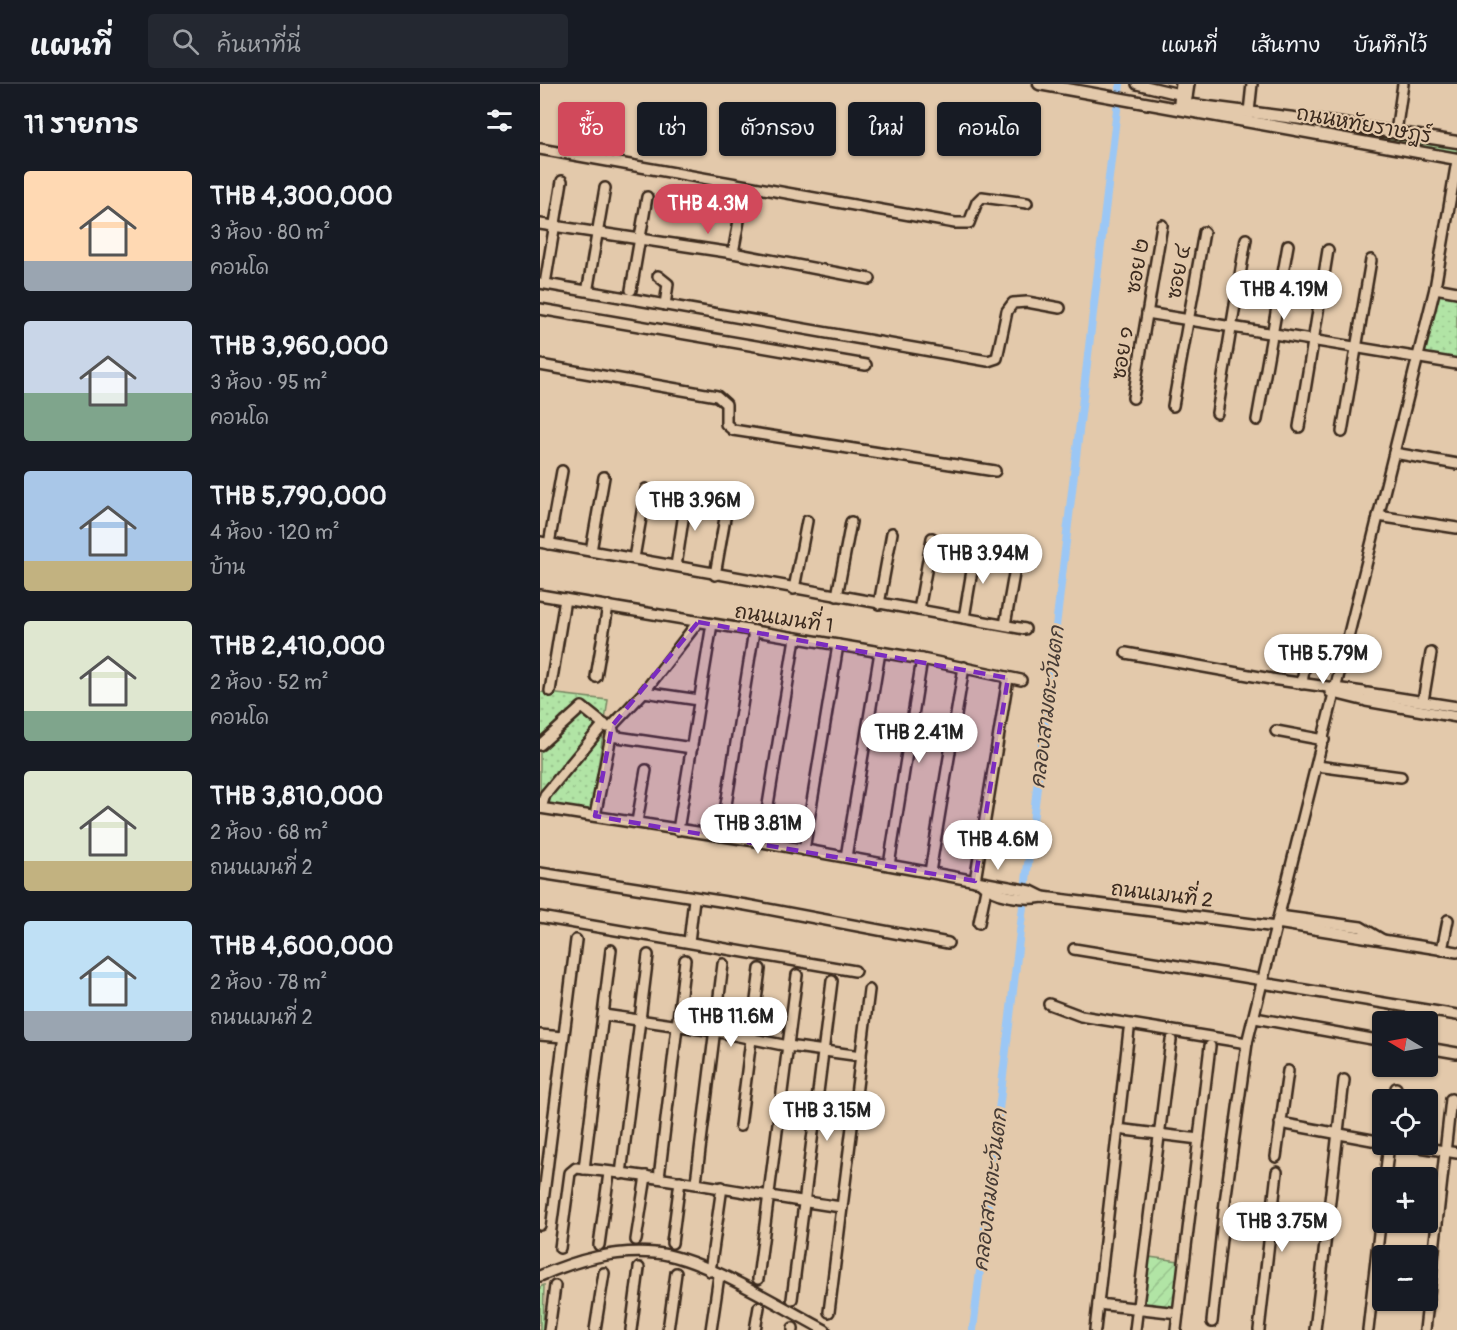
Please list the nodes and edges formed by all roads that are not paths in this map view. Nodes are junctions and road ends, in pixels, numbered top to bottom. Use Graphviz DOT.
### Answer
graph roads {
  1 [pos="1039,84"];
  2 [pos="1137,84"];
  3 [pos="1181,84"];
  4 [pos="1189,84"];
  5 [pos="1252,84"];
  6 [pos="1403,84"];
  7 [pos="1085,88"];
  8 [pos="1183,99"];
  9 [pos="1153,102"];
  10 [pos="1249,112"];
  11 [pos="1396,132"];
  12 [pos="1457,142"];
  13 [pos="540,149"];
  14 [pos="1457,160"];
  15 [pos="562,181"];
  16 [pos="605,188"];
  17 [pos="648,197"];
  18 [pos="1027,203"];
  19 [pos="740,215"];
  20 [pos="540,224"];
  21 [pos="1162,225"];
  22 [pos="554,227"];
  23 [pos="1204,232"];
  24 [pos="597,233"];
  25 [pos="640,239"];
  26 [pos="1246,239"];
  27 [pos="1287,245"];
  28 [pos="1328,250"];
  29 [pos="733,253"];
  30 [pos="1371,260"];
  31 [pos="658,276"];
  32 [pos="870,279"];
  33 [pos="543,281"];
  34 [pos="588,287"];
  35 [pos="1435,288"];
  36 [pos="631,290"];
  37 [pos="1457,292"];
  38 [pos="665,305"];
  39 [pos="1060,308"];
  40 [pos="540,309"];
  41 [pos="1147,313"];
  42 [pos="1188,319"];
  43 [pos="1231,326"];
  44 [pos="1273,333"];
  45 [pos="1313,340"];
  46 [pos="1356,348"];
  47 [pos="1418,358"];
  48 [pos="1457,364"];
  49 [pos="540,365"];
  50 [pos="866,365"];
  51 [pos="1133,398"];
  52 [pos="1173,406"];
  53 [pos="1217,413"];
  54 [pos="1257,420"];
  55 [pos="1299,427"];
  56 [pos="1342,432"];
  57 [pos="1394,453"];
  58 [pos="1457,464"];
  59 [pos="562,471"];
  60 [pos="995,471"];
  61 [pos="604,477"];
  62 [pos="646,489"];
  63 [pos="687,493"];
  64 [pos="728,501"];
  65 [pos="1378,516"];
  66 [pos="807,521"];
  67 [pos="851,522"];
  68 [pos="1457,528"];
  69 [pos="892,533"];
  70 [pos="932,538"];
  71 [pos="545,543"];
  72 [pos="976,547"];
  73 [pos="591,550"];
  74 [pos="1018,551"];
  75 [pos="634,558"];
  76 [pos="676,566"];
  77 [pos="715,575"];
  78 [pos="794,589"];
  79 [pos="540,595"];
  80 [pos="837,596"];
  81 [pos="565,599"];
  82 [pos="879,604"];
  83 [pos="608,606"];
  84 [pos="919,610"];
  85 [pos="964,618"];
  86 [pos="698,622"];
  87 [pos="712,624"];
  88 [pos="1005,625"];
  89 [pos="1025,629"];
  90 [pos="754,631"];
  91 [pos="795,638"];
  92 [pos="838,645"];
  93 [pos="880,652"];
  94 [pos="1126,653"];
  95 [pos="1431,653"];
  96 [pos="1315,657"];
  97 [pos="922,659"];
  98 [pos="964,667"];
  99 [pos="596,677"];
  100 [pos="1008,678"];
  101 [pos="1021,680"];
  102 [pos="1302,684"];
  103 [pos="550,691"];
  104 [pos="1336,691"];
  105 [pos="644,692"];
  106 [pos="1365,696"];
  107 [pos="699,700"];
  108 [pos="1423,701"];
  109 [pos="1457,707"];
  110 [pos="1457,717"];
  111 [pos="610,730"];
  112 [pos="1276,731"];
  113 [pos="1323,741"];
  114 [pos="540,745"];
  115 [pos="692,748"];
  116 [pos="1317,766"];
  117 [pos="646,770"];
  118 [pos="1401,777"];
  119 [pos="541,808"];
  120 [pos="595,816"];
  121 [pos="637,822"];
  122 [pos="678,830"];
  123 [pos="721,836"];
  124 [pos="762,843"];
  125 [pos="804,850"];
  126 [pos="846,857"];
  127 [pos="889,865"];
  128 [pos="930,872"];
  129 [pos="540,873"];
  130 [pos="982,884"];
  131 [pos="693,899"];
  132 [pos="540,917"];
  133 [pos="1448,920"];
  134 [pos="1277,922"];
  135 [pos="979,923"];
  136 [pos="576,940"];
  137 [pos="688,942"];
  138 [pos="948,943"];
  139 [pos="1074,949"];
  140 [pos="611,950"];
  141 [pos="1442,950"];
  142 [pos="1457,952"];
  143 [pos="648,955"];
  144 [pos="685,960"];
  145 [pos="723,964"];
  146 [pos="759,969"];
  147 [pos="855,971"];
  148 [pos="796,975"];
  149 [pos="832,981"];
  150 [pos="1263,982"];
  151 [pos="869,990"];
  152 [pos="1049,1004"];
  153 [pos="604,1015"];
  154 [pos="1457,1015"];
  155 [pos="1255,1018"];
  156 [pos="640,1022"];
  157 [pos="677,1026"];
  158 [pos="1129,1030"];
  159 [pos="714,1031"];
  160 [pos="540,1035"];
  161 [pos="563,1037"];
  162 [pos="751,1039"];
  163 [pos="1372,1039"];
  164 [pos="1171,1040"];
  165 [pos="1247,1043"];
  166 [pos="788,1046"];
  167 [pos="1210,1046"];
  168 [pos="1438,1050"];
  169 [pos="825,1051"];
  170 [pos="1457,1053"];
  171 [pos="861,1056"];
  172 [pos="1288,1071"];
  173 [pos="1344,1080"];
  174 [pos="1450,1099"];
  175 [pos="1281,1123"];
  176 [pos="740,1126"];
  177 [pos="1117,1129"];
  178 [pos="1337,1133"];
  179 [pos="1159,1134"];
  180 [pos="1199,1139"];
  181 [pos="1372,1140"];
  182 [pos="1438,1150"];
  183 [pos="1445,1151"];
  184 [pos="1457,1153"];
  185 [pos="1276,1157"];
  186 [pos="584,1169"];
  187 [pos="1277,1172"];
  188 [pos="609,1173"];
  189 [pos="621,1174"];
  190 [pos="646,1176"];
  191 [pos="659,1178"];
  192 [pos="680,1181"];
  193 [pos="696,1182"];
  194 [pos="722,1187"];
  195 [pos="768,1197"];
  196 [pos="806,1202"];
  197 [pos="541,1205"];
  198 [pos="842,1207"];
  199 [pos="540,1225"];
  200 [pos="1379,1233"];
  201 [pos="636,1240"];
  202 [pos="672,1243"];
  203 [pos="599,1245"];
  204 [pos="560,1248"];
  205 [pos="639,1268"];
  206 [pos="710,1271"];
  207 [pos="604,1273"];
  208 [pos="676,1273"];
  209 [pos="540,1276"];
  210 [pos="723,1278"];
  211 [pos="758,1279"];
  212 [pos="555,1286"];
  213 [pos="792,1299"];
  214 [pos="1098,1304"];
  215 [pos="759,1307"];
  216 [pos="1138,1309"];
  217 [pos="829,1312"];
  218 [pos="1178,1313"];
  219 [pos="1212,1322"];
  220 [pos="549,1330"];
  221 [pos="595,1330"];
  222 [pos="631,1330"];
  223 [pos="668,1330"];
  224 [pos="711,1330"];
  225 [pos="755,1330"];
  226 [pos="825,1330"];
  227 [pos="1095,1330"];
  228 [pos="1136,1330"];
  229 [pos="1176,1330"];
  230 [pos="1259,1330"];
  231 [pos="1315,1330"];
  232 [pos="1368,1330"];
  233 [pos="1425,1330"];
  1 -- 7 [label="main road, ถนนหทัยราษฎร์"];
  2 -- 8 [label="street"];
  3 -- 8 [label="street"];
  4 -- 8 [label="street"];
  5 -- 10 [label="street"];
  6 -- 11 [label="street"];
  7 -- 9 [label="main road, ถนนหทัยราษฎร์"];
  8 -- 9 [label="main road, ถนนหทัยราษฎร์"];
  8 -- 10 [label="main road, ถนนหทัยราษฎร์"];
  9 -- 14 [label="main road, ถนนหทัยราษฎร์"];
  10 -- 11 [label="main road, ถนนหทัยราษฎร์"];
  11 -- 12 [label="main road, ถนนหทัยราษฎร์"];
  13 -- 18 [label="street"];
  14 -- 35 [label="street"];
  15 -- 22 [label="street"];
  16 -- 24 [label="street"];
  17 -- 25 [label="street"];
  19 -- 29 [label="street"];
  20 -- 22 [label="street"];
  21 -- 41 [label="street, ซอย ๒"];
  22 -- 24 [label="street"];
  22 -- 33 [label="street"];
  23 -- 42 [label="street, ซอย ๔"];
  24 -- 25 [label="street"];
  24 -- 34 [label="street"];
  25 -- 29 [label="street"];
  25 -- 36 [label="street"];
  26 -- 43 [label="street"];
  27 -- 44 [label="street"];
  28 -- 45 [label="street"];
  29 -- 32 [label="street"];
  30 -- 46 [label="street"];
  31 -- 38 [label="street"];
  33 -- 38 [label="street"];
  35 -- 37 [label="street"];
  35 -- 47 [label="street"];
  38 -- 39 [label="street"];
  40 -- 50 [label="street"];
  41 -- 42 [label="street"];
  41 -- 51 [label="street, ซอย ๑"];
  42 -- 43 [label="street"];
  42 -- 52 [label="street, ซอย ๔"];
  43 -- 44 [label="street"];
  43 -- 53 [label="street"];
  44 -- 45 [label="street"];
  44 -- 54 [label="street"];
  45 -- 46 [label="street"];
  45 -- 55 [label="street"];
  46 -- 47 [label="street"];
  46 -- 56 [label="street"];
  47 -- 48 [label="street"];
  47 -- 57 [label="street"];
  49 -- 60 [label="street"];
  57 -- 58 [label="street"];
  57 -- 65 [label="street"];
  59 -- 71 [label="street"];
  61 -- 73 [label="street"];
  62 -- 75 [label="street"];
  63 -- 76 [label="street"];
  64 -- 77 [label="street"];
  65 -- 68 [label="street"];
  65 -- 104 [label="street"];
  66 -- 78 [label="street"];
  67 -- 80 [label="street"];
  69 -- 82 [label="street"];
  70 -- 84 [label="street"];
  71 -- 73 [label="street"];
  72 -- 85 [label="street"];
  73 -- 75 [label="street"];
  74 -- 88 [label="street"];
  75 -- 76 [label="street"];
  76 -- 77 [label="street"];
  77 -- 78 [label="street"];
  78 -- 80 [label="street"];
  79 -- 81 [label="street, ถนนเมนที่ 1"];
  80 -- 82 [label="street"];
  81 -- 83 [label="street, ถนนเมนที่ 1"];
  81 -- 103 [label="street"];
  82 -- 84 [label="street"];
  83 -- 86 [label="street, ถนนเมนที่ 1"];
  83 -- 99 [label="street"];
  84 -- 85 [label="street"];
  85 -- 88 [label="street"];
  86 -- 87 [label="street, ถนนเมนที่ 1"];
  86 -- 105 [label="street"];
  87 -- 90 [label="street, ถนนเมนที่ 1"];
  87 -- 107 [label="street"];
  88 -- 89 [label="street"];
  90 -- 91 [label="street, ถนนเมนที่ 1"];
  90 -- 123 [label="street"];
  91 -- 92 [label="street, ถนนเมนที่ 1"];
  91 -- 124 [label="street"];
  92 -- 93 [label="street, ถนนเมนที่ 1"];
  92 -- 125 [label="street"];
  93 -- 97 [label="street, ถนนเมนที่ 1"];
  93 -- 126 [label="street"];
  94 -- 102 [label="street"];
  95 -- 108 [label="street"];
  96 -- 102 [label="street"];
  97 -- 98 [label="street, ถนนเมนที่ 1"];
  97 -- 127 [label="street"];
  98 -- 100 [label="street, ถนนเมนที่ 1"];
  98 -- 128 [label="street"];
  100 -- 101 [label="street, ถนนเมนที่ 1"];
  100 -- 130 [label="street"];
  102 -- 104 [label="street"];
  104 -- 106 [label="street"];
  104 -- 113 [label="street"];
  105 -- 107 [label="street"];
  105 -- 111 [label="street"];
  106 -- 108 [label="street"];
  106 -- 110 [label="street"];
  107 -- 115 [label="street"];
  108 -- 109 [label="street"];
  111 -- 114 [label="street"];
  111 -- 115 [label="street"];
  111 -- 119 [label="street"];
  111 -- 120 [label="street"];
  112 -- 113 [label="street"];
  113 -- 116 [label="street"];
  115 -- 122 [label="street"];
  116 -- 118 [label="street"];
  116 -- 134 [label="street"];
  117 -- 121 [label="street"];
  119 -- 120 [label="street, ถนนเมนที่ 2"];
  120 -- 121 [label="street, ถนนเมนที่ 2"];
  121 -- 122 [label="street, ถนนเมนที่ 2"];
  122 -- 123 [label="street, ถนนเมนที่ 2"];
  123 -- 124 [label="street, ถนนเมนที่ 2"];
  124 -- 125 [label="street, ถนนเมนที่ 2"];
  125 -- 126 [label="street, ถนนเมนที่ 2"];
  126 -- 127 [label="street, ถนนเมนที่ 2"];
  127 -- 128 [label="street, ถนนเมนที่ 2"];
  128 -- 130 [label="street, ถนนเมนที่ 2"];
  129 -- 131 [label="street"];
  130 -- 134 [label="street, ถนนเมนที่ 2"];
  130 -- 135 [label="street"];
  131 -- 137 [label="street"];
  131 -- 138 [label="street"];
  132 -- 137 [label="street"];
  133 -- 141 [label="street"];
  134 -- 141 [label="street, ถนนเมนที่ 2"];
  134 -- 150 [label="street"];
  136 -- 161 [label="street"];
  137 -- 147 [label="street"];
  139 -- 150 [label="street"];
  140 -- 153 [label="street"];
  141 -- 142 [label="street, ถนนเมนที่ 2"];
  143 -- 156 [label="street"];
  144 -- 157 [label="street"];
  145 -- 159 [label="street"];
  146 -- 162 [label="street"];
  148 -- 166 [label="street"];
  149 -- 169 [label="street"];
  150 -- 154 [label="street"];
  150 -- 155 [label="street"];
  151 -- 171 [label="street"];
  152 -- 165 [label="street"];
  153 -- 156 [label="street"];
  153 -- 186 [label="street"];
  155 -- 163 [label="street"];
  155 -- 165 [label="street"];
  156 -- 157 [label="street"];
  156 -- 189 [label="street"];
  157 -- 159 [label="street"];
  157 -- 191 [label="street"];
  158 -- 177 [label="street"];
  159 -- 162 [label="street"];
  159 -- 193 [label="street"];
  160 -- 161 [label="street"];
  161 -- 197 [label="street"];
  162 -- 166 [label="street"];
  162 -- 176 [label="street"];
  164 -- 179 [label="street"];
  165 -- 219 [label="street"];
  166 -- 169 [label="street"];
  166 -- 195 [label="street"];
  167 -- 180 [label="street"];
  168 -- 170 [label="street"];
  169 -- 171 [label="street"];
  169 -- 196 [label="street"];
  171 -- 198 [label="street"];
  172 -- 175 [label="street"];
  173 -- 178 [label="street"];
  174 -- 183 [label="street"];
  175 -- 178 [label="street"];
  175 -- 185 [label="street"];
  177 -- 179 [label="street"];
  177 -- 214 [label="street"];
  178 -- 181 [label="street"];
  178 -- 231 [label="street"];
  179 -- 180 [label="street"];
  179 -- 216 [label="street"];
  180 -- 218 [label="street"];
  182 -- 183 [label="street"];
  183 -- 184 [label="street"];
  183 -- 233 [label="street"];
  186 -- 188 [label="street"];
  186 -- 204 [label="street"];
  187 -- 230 [label="street"];
  188 -- 189 [label="street"];
  188 -- 203 [label="street"];
  189 -- 190 [label="street"];
  190 -- 191 [label="street"];
  190 -- 201 [label="street"];
  191 -- 192 [label="street"];
  192 -- 193 [label="street"];
  192 -- 202 [label="street"];
  193 -- 194 [label="street"];
  194 -- 195 [label="street"];
  194 -- 206 [label="street"];
  195 -- 196 [label="street"];
  195 -- 211 [label="street"];
  196 -- 198 [label="street"];
  196 -- 213 [label="street"];
  197 -- 199 [label="street"];
  198 -- 217 [label="street"];
  200 -- 232 [label="street"];
  205 -- 222 [label="street"];
  206 -- 209 [label="street"];
  206 -- 210 [label="street"];
  207 -- 221 [label="street"];
  208 -- 223 [label="street"];
  210 -- 224 [label="street"];
  210 -- 226 [label="street"];
  212 -- 220 [label="street"];
  214 -- 216 [label="street"];
  214 -- 227 [label="street"];
  215 -- 225 [label="street"];
  216 -- 218 [label="street"];
  216 -- 228 [label="street"];
  218 -- 229 [label="street"];
}
